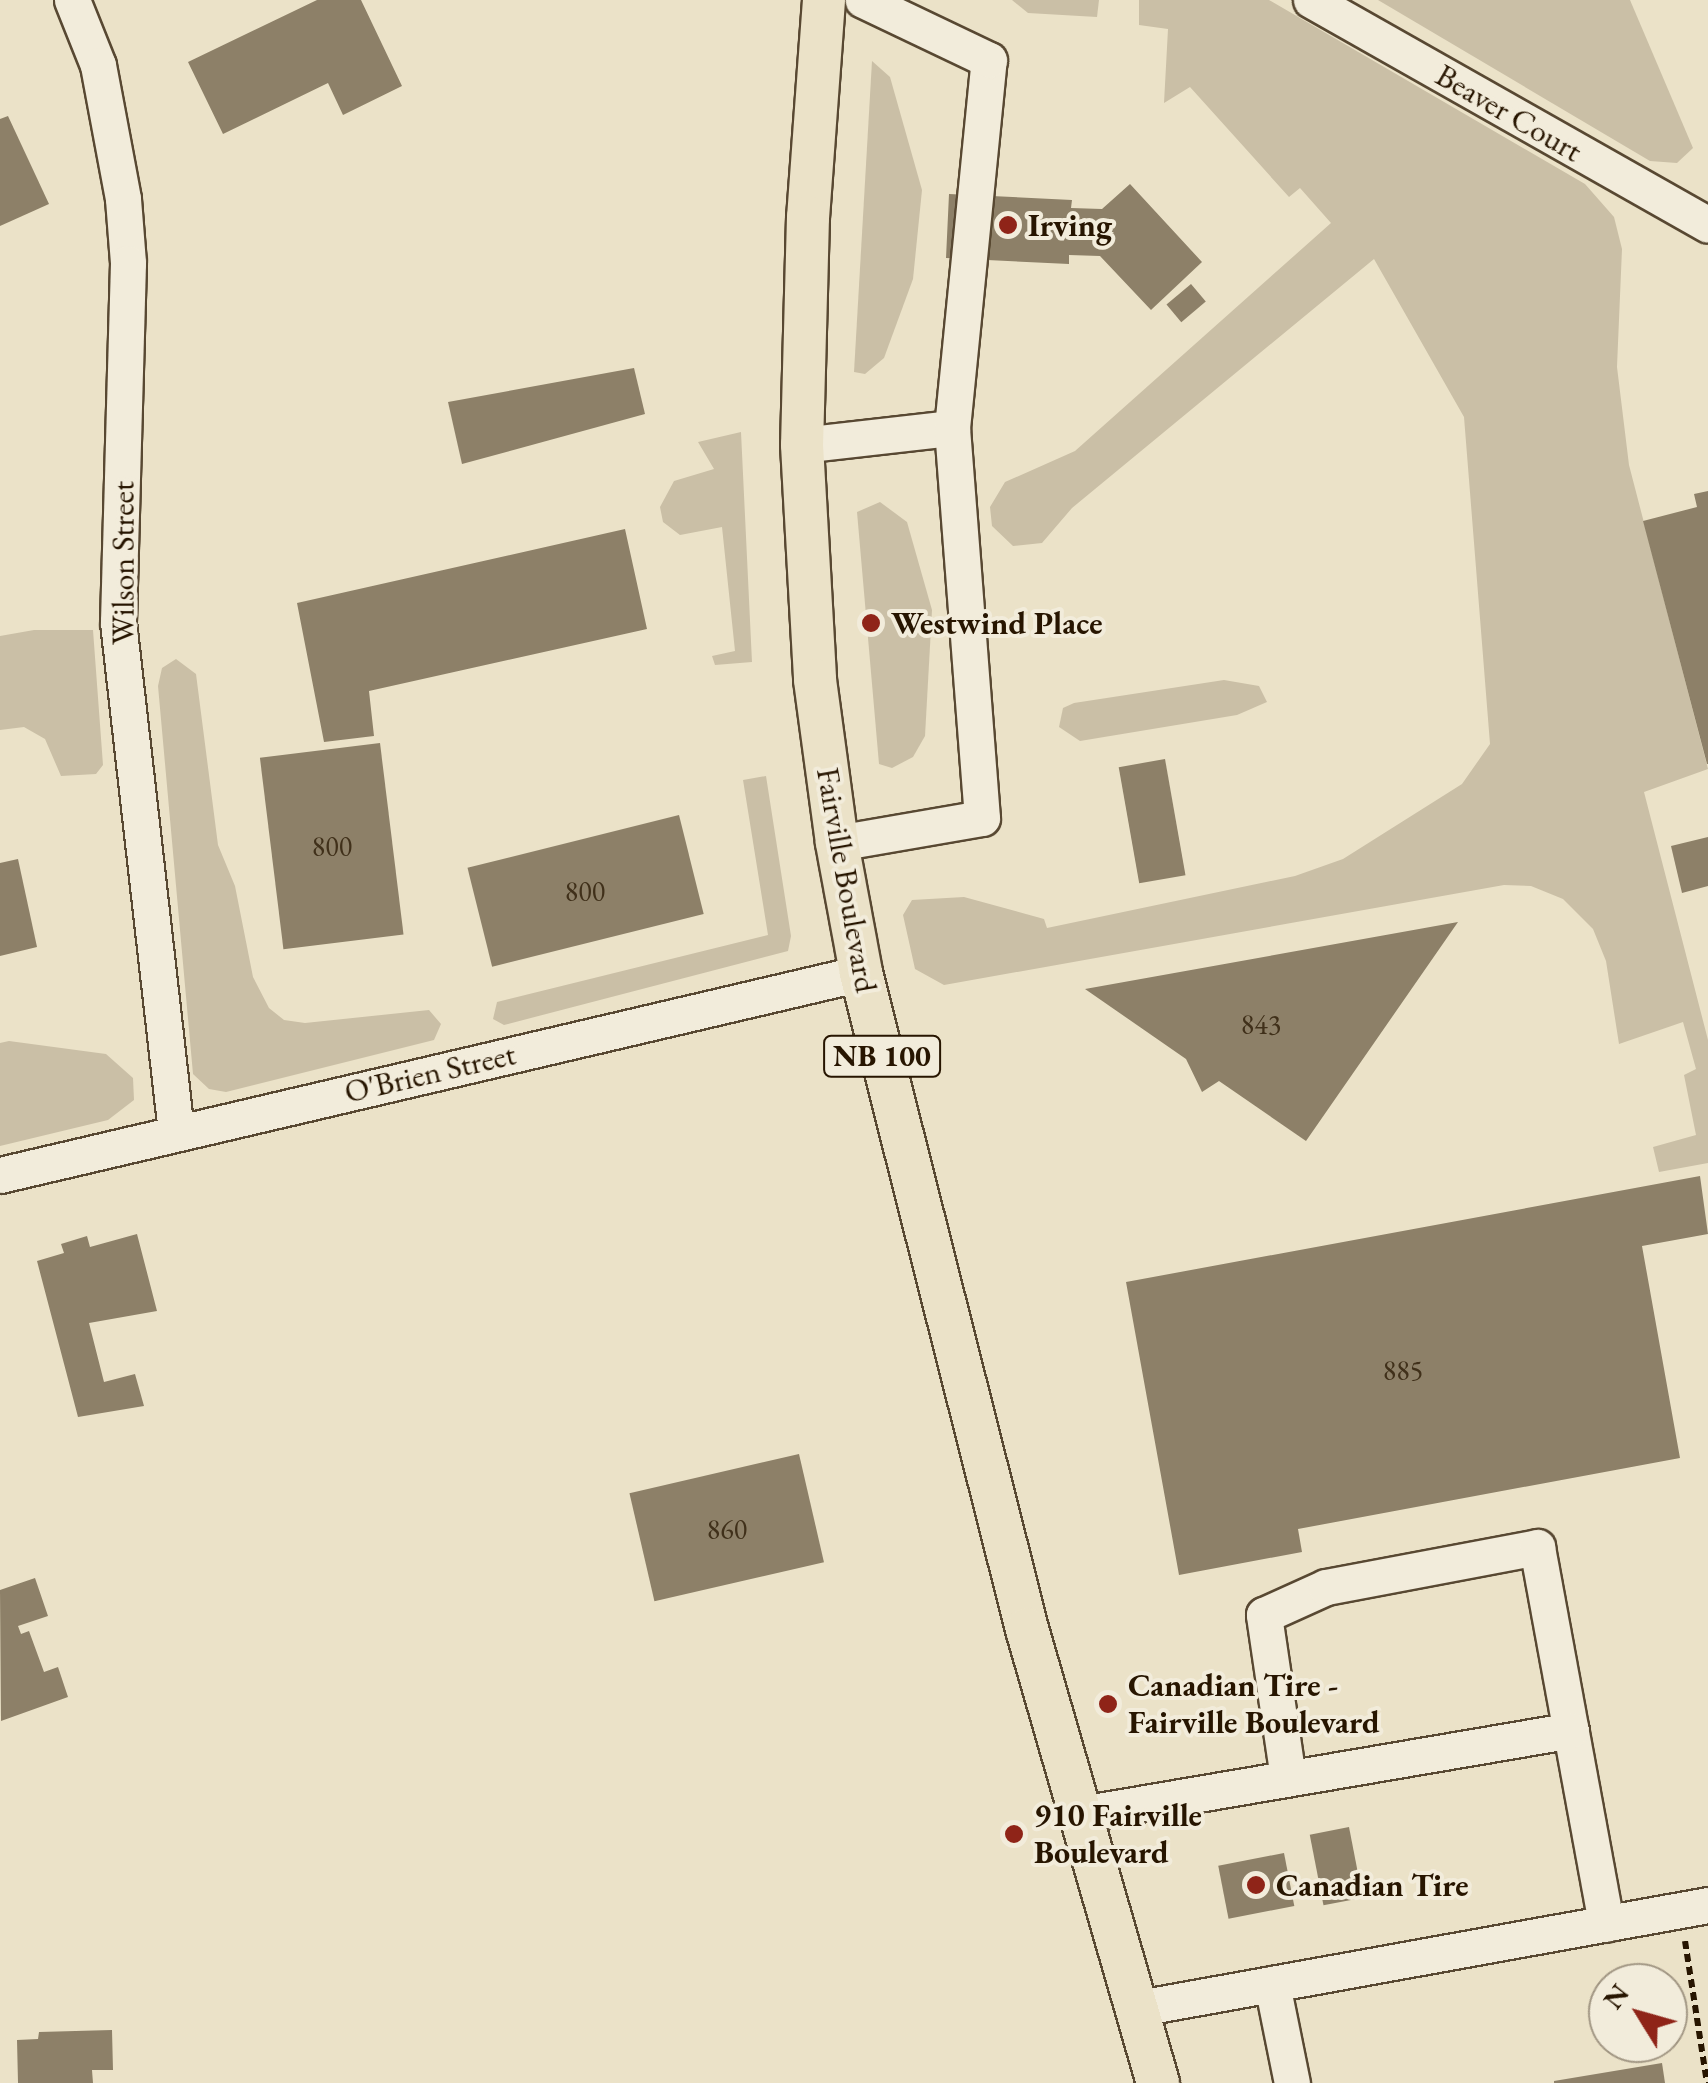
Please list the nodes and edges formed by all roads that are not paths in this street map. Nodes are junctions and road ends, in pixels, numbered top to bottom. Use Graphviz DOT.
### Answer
graph roads {
  1 [pos="72,0"];
  2 [pos="824,0"];
  3 [pos="863,0"];
  4 [pos="1311,0"];
  5 [pos="1708,225"];
  6 [pos="952,428"];
  7 [pos="802,445"];
  8 [pos="837,843"];
  9 [pos="861,973"];
  10 [pos="176,1132"];
  11 [pos="0,1175"];
  12 [pos="1571,1730"];
  13 [pos="1288,1778"];
  14 [pos="1081,1814"];
  15 [pos="1694,1908"];
  16 [pos="1606,1924"];
  17 [pos="1272,1984"];
  18 [pos="1139,2008"];
  19 [pos="1158,2083"];
  20 [pos="1292,2083"];
  1 -- 10 [label="street, Wilson Street"];
  2 -- 7 [label="main road, Fairville Boulevard / NB 100"];
  3 -- 6 [label="street"];
  4 -- 5 [label="street, Beaver Court"];
  6 -- 7 [label="street"];
  6 -- 8 [label="street"];
  7 -- 8 [label="main road, Fairville Boulevard / NB 100"];
  8 -- 9 [label="main road, Fairville Boulevard / NB 100"];
  9 -- 10 [label="street, O'Brien Street"];
  9 -- 14 [label="main road, Fairville Boulevard / NB 100"];
  10 -- 11 [label="street, O'Brien Street"];
  12 -- 13 [label="street"];
  12 -- 13 [label="street"];
  12 -- 16 [label="street"];
  13 -- 14 [label="street"];
  14 -- 18 [label="main road, Fairville Boulevard / NB 100"];
  15 -- 16 [label="street"];
  16 -- 17 [label="street"];
  17 -- 18 [label="street"];
  17 -- 20 [label="street"];
  18 -- 19 [label="main road, Fairville Boulevard / NB 100"];
}
